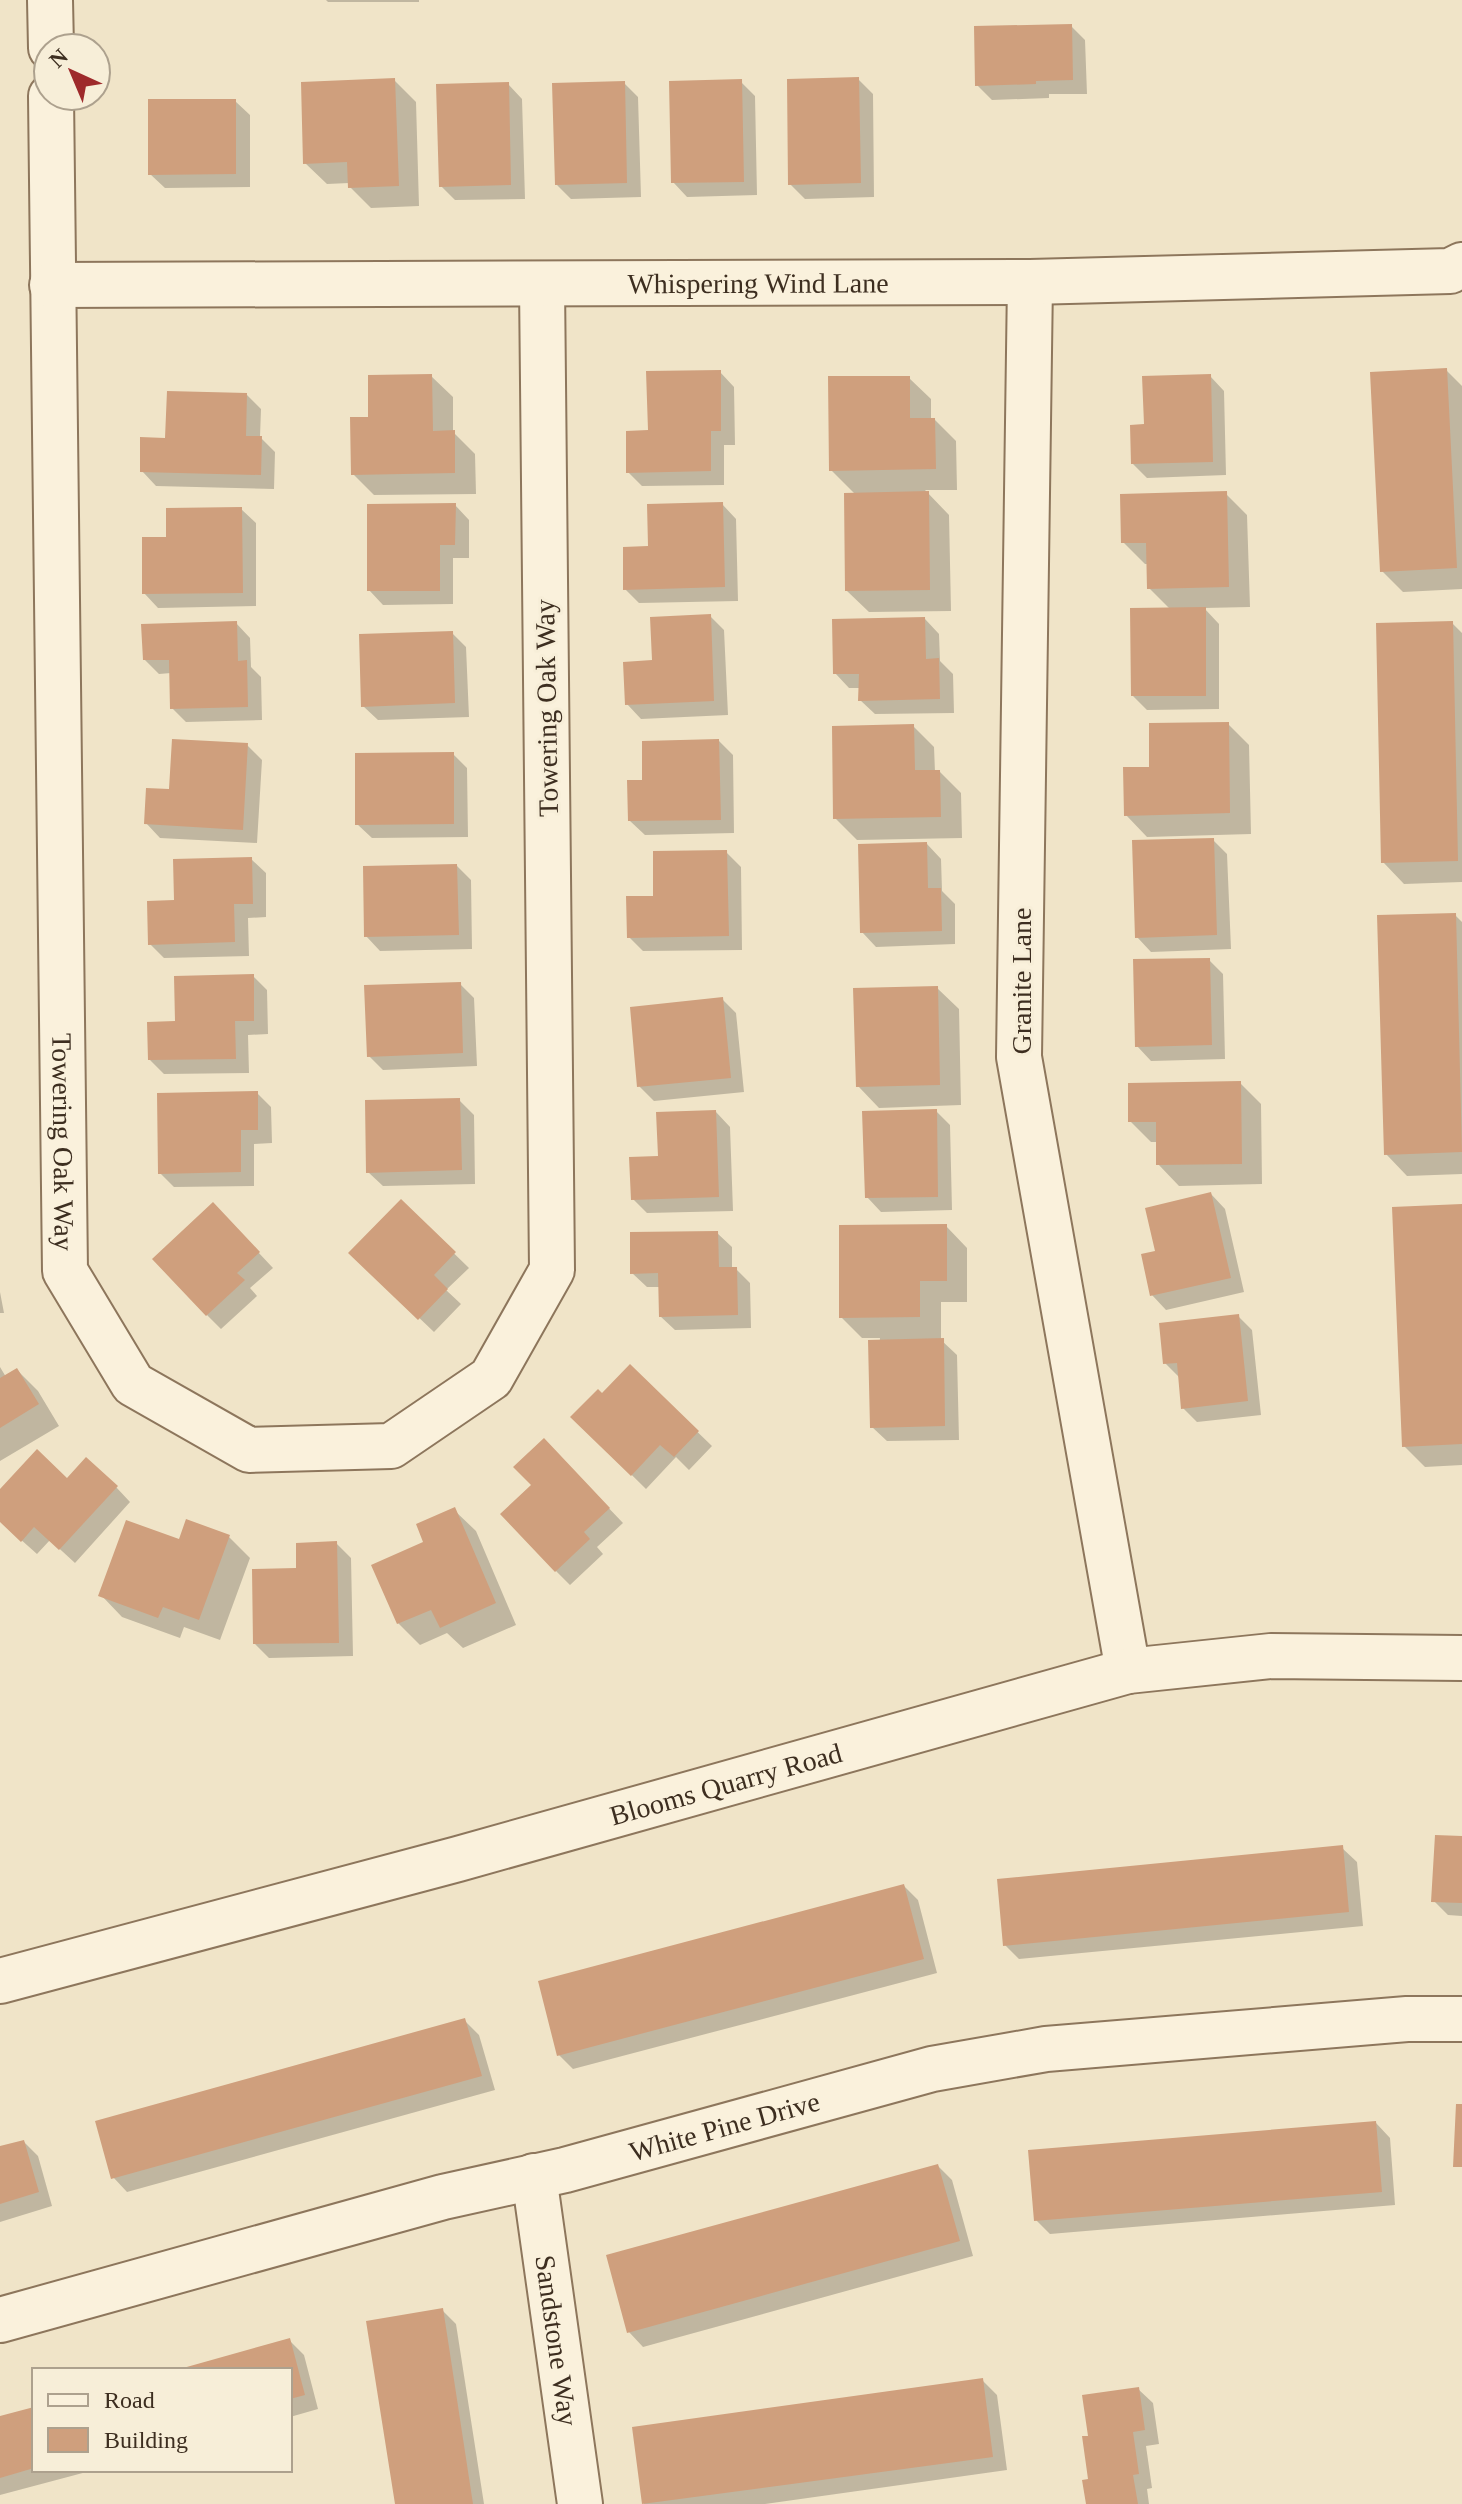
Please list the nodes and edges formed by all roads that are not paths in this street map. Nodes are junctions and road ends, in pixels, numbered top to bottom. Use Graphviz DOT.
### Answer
graph roads {
  1 [pos="50,0"];
  2 [pos="51,32"];
  3 [pos="51,112"];
  4 [pos="1462,265"];
  5 [pos="1030,282"];
  6 [pos="542,284"];
  7 [pos="52,285"];
  8 [pos="1462,1658"];
  9 [pos="1128,1671"];
  10 [pos="0,1981"];
  11 [pos="1462,2019"];
  12 [pos="534,2176"];
  13 [pos="0,2320"];
  14 [pos="580,2504"];
  1 -- 2 [label="street"];
  3 -- 7 [label="street, Towering Oak Way"];
  4 -- 5 [label="street, Whispering Wind Lane"];
  5 -- 6 [label="street, Whispering Wind Lane"];
  5 -- 9 [label="street, Granite Lane"];
  6 -- 7 [label="street, Whispering Wind Lane"];
  6 -- 7 [label="street, Towering Oak Way"];
  8 -- 9 [label="street, Blooms Quarry Road"];
  9 -- 10 [label="street, Blooms Quarry Road"];
  11 -- 12 [label="street, White Pine Drive"];
  12 -- 13 [label="street, White Pine Drive"];
  12 -- 14 [label="street, Sandstone Way"];
}
